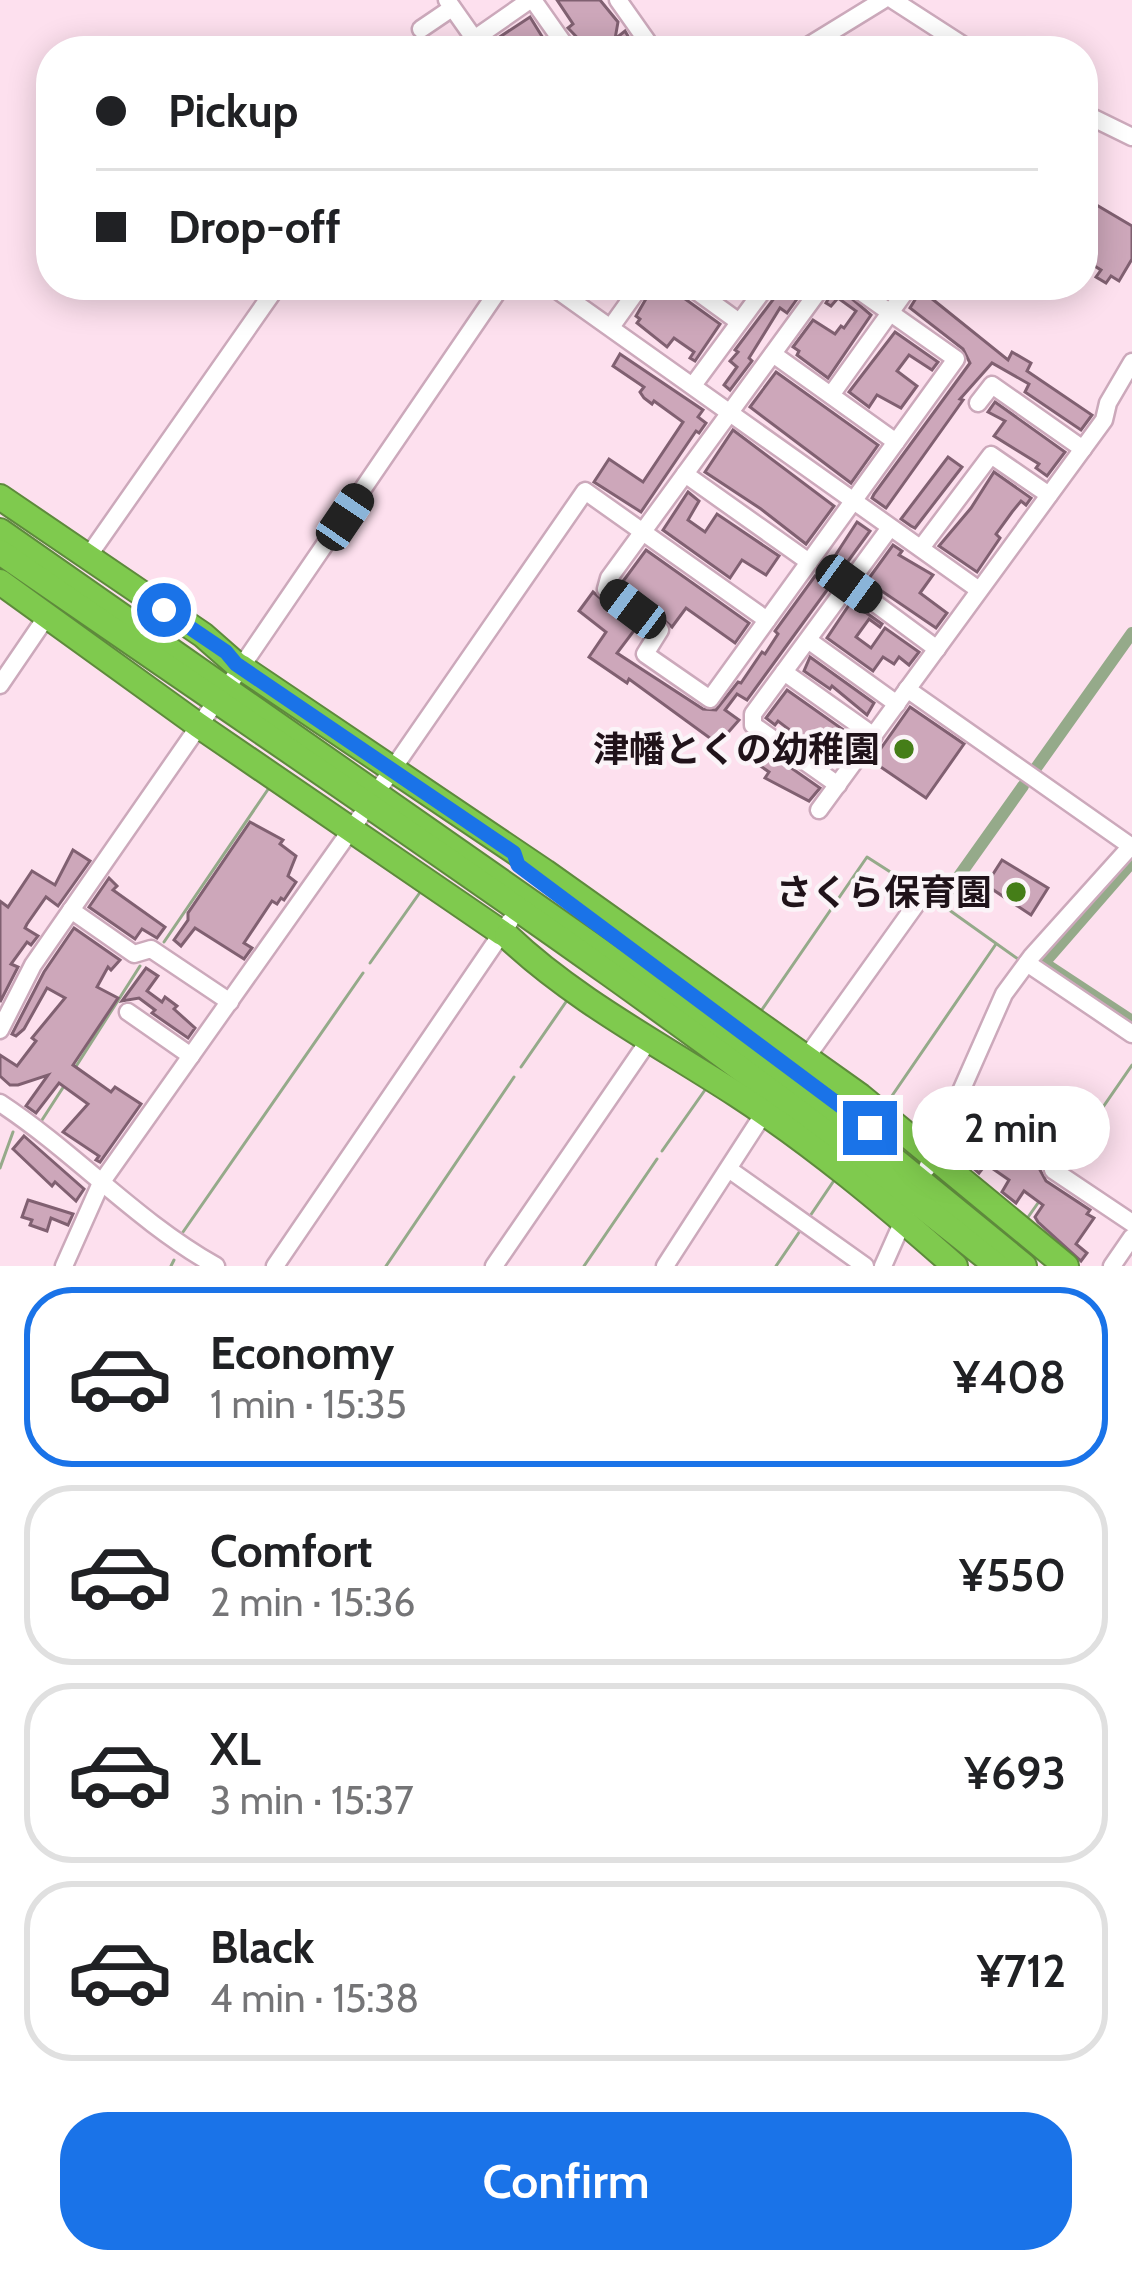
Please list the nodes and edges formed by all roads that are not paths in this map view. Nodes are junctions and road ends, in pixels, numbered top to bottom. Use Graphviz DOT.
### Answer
graph roads {
  1 [pos="532,0"];
  2 [pos="618,0"];
  3 [pos="892,2"];
  4 [pos="449,4"];
  5 [pos="421,29"];
  6 [pos="472,36"];
  7 [pos="489,36"];
  8 [pos="558,36"];
  9 [pos="644,36"];
  10 [pos="828,36"];
  11 [pos="948,36"];
  12 [pos="1098,120"];
  13 [pos="1132,137"];
  14 [pos="268,300"];
  15 [pos="492,300"];
  16 [pos="572,300"];
  17 [pos="630,300"];
  18 [pos="709,300"];
  19 [pos="755,300"];
  20 [pos="812,300"];
  21 [pos="872,300"];
  22 [pos="899,300"];
  23 [pos="890,313"];
  24 [pos="739,322"];
  25 [pos="611,327"];
  26 [pos="773,354"];
  27 [pos="1132,362"];
  28 [pos="694,384"];
  29 [pos="831,395"];
  30 [pos="978,403"];
  31 [pos="729,414"];
  32 [pos="896,442"];
  33 [pos="1083,448"];
  34 [pos="685,474"];
  35 [pos="1049,495"];
  36 [pos="0,496"];
  37 [pos="853,503"];
  38 [pos="0,514"];
  39 [pos="889,529"];
  40 [pos="0,531"];
  41 [pos="642,533"];
  42 [pos="921,548"];
  43 [pos="0,552"];
  44 [pos="87,558"];
  45 [pos="809,562"];
  46 [pos="0,568"];
  47 [pos="0,582"];
  48 [pos="849,584"];
  49 [pos="979,590"];
  50 [pos="46,616"];
  51 [pos="767,620"];
  52 [pos="808,640"];
  53 [pos="937,649"];
  54 [pos="237,670"];
  55 [pos="784,672"];
  56 [pos="0,685"];
  57 [pos="902,697"];
  58 [pos="204,718"];
  59 [pos="874,736"];
  60 [pos="387,777"];
  61 [pos="838,784"];
  62 [pos="819,810"];
  63 [pos="356,824"];
  64 [pos="1131,846"];
  65 [pos="514,853"];
  66 [pos="922,896"];
  67 [pos="71,910"];
  68 [pos="506,930"];
  69 [pos="1027,963"];
  70 [pos="230,1001"];
  71 [pos="128,1012"];
  72 [pos="0,1030"];
  73 [pos="1132,1034"];
  74 [pos="649,1040"];
  75 [pos="191,1056"];
  76 [pos="806,1058"];
  77 [pos="0,1103"];
  78 [pos="764,1113"];
  79 [pos="831,1134"];
  80 [pos="927,1169"];
  81 [pos="730,1170"];
  82 [pos="1058,1173"];
  83 [pos="101,1183"];
  84 [pos="906,1215"];
  85 [pos="1132,1235"];
  86 [pos="64,1266"];
  87 [pos="216,1266"];
  88 [pos="275,1266"];
  89 [pos="494,1266"];
  90 [pos="665,1266"];
  91 [pos="865,1266"];
  92 [pos="883,1266"];
  93 [pos="955,1266"];
  94 [pos="997,1266"];
  95 [pos="1024,1266"];
  96 [pos="1066,1266"];
  97 [pos="1112,1266"];
  1 -- 7 [label="street"];
  1 -- 8 [label="street"];
  2 -- 9 [label="street"];
  3 -- 10 [label="street"];
  3 -- 11 [label="street"];
  4 -- 5 [label="street"];
  4 -- 6 [label="street"];
  12 -- 13 [label="street"];
  14 -- 44 [label="street"];
  15 -- 54 [label="street"];
  16 -- 25 [label="street"];
  17 -- 25 [label="street"];
  18 -- 24 [label="street"];
  19 -- 24 [label="street"];
  20 -- 26 [label="street"];
  21 -- 23 [label="street"];
  22 -- 23 [label="street"];
  23 -- 29 [label="street"];
  23 -- 32 [label="street"];
  24 -- 28 [label="street"];
  25 -- 28 [label="street"];
  26 -- 29 [label="street"];
  26 -- 31 [label="street"];
  27 -- 33 [label="street"];
  28 -- 31 [label="street"];
  29 -- 32 [label="street"];
  30 -- 33 [label="street"];
  31 -- 34 [label="street"];
  31 -- 37 [label="street"];
  32 -- 37 [label="street"];
  33 -- 35 [label="street"];
  34 -- 41 [label="street"];
  34 -- 45 [label="street"];
  35 -- 42 [label="street"];
  35 -- 49 [label="street"];
  36 -- 44 [label="highway"];
  37 -- 39 [label="street"];
  37 -- 45 [label="street"];
  38 -- 54 [label="highway"];
  39 -- 42 [label="street"];
  39 -- 48 [label="street"];
  40 -- 80 [label="highway"];
  41 -- 51 [label="street"];
  41 -- 51 [label="street"];
  41 -- 60 [label="street"];
  42 -- 49 [label="street"];
  43 -- 79 [label="highway"];
  44 -- 54 [label="highway"];
  45 -- 51 [label="street"];
  46 -- 58 [label="highway"];
  47 -- 50 [label="highway"];
  48 -- 52 [label="street"];
  48 -- 53 [label="street"];
  49 -- 53 [label="street"];
  50 -- 56 [label="street"];
  50 -- 58 [label="highway"];
  52 -- 55 [label="street"];
  52 -- 57 [label="street"];
  53 -- 57 [label="street"];
  54 -- 60 [label="highway"];
  55 -- 59 [label="street"];
  55 -- 61 [label="street"];
  57 -- 59 [label="street"];
  57 -- 64 [label="street"];
  58 -- 63 [label="highway"];
  58 -- 67 [label="street"];
  59 -- 61 [label="street"];
  60 -- 65 [label="highway"];
  61 -- 62 [label="street"];
  63 -- 68 [label="highway"];
  63 -- 70 [label="street"];
  64 -- 69 [label="street"];
  65 -- 76 [label="highway"];
  65 -- 80 [label="highway"];
  66 -- 76 [label="street"];
  67 -- 70 [label="street"];
  67 -- 72 [label="street"];
  68 -- 74 [label="highway"];
  68 -- 79 [label="highway"];
  68 -- 88 [label="street"];
  69 -- 73 [label="street"];
  69 -- 80 [label="street"];
  70 -- 75 [label="street"];
  71 -- 75 [label="street"];
  74 -- 78 [label="highway"];
  74 -- 89 [label="street"];
  75 -- 83 [label="street"];
  76 -- 80 [label="highway"];
  77 -- 83 [label="street"];
  78 -- 81 [label="street"];
  78 -- 84 [label="highway"];
  79 -- 94 [label="highway"];
  80 -- 95 [label="highway"];
  80 -- 96 [label="highway"];
  81 -- 90 [label="street"];
  81 -- 91 [label="street"];
  82 -- 85 [label="street"];
  83 -- 86 [label="street"];
  83 -- 87 [label="street"];
  84 -- 92 [label="street"];
  84 -- 93 [label="highway"];
  85 -- 97 [label="street"];
}
